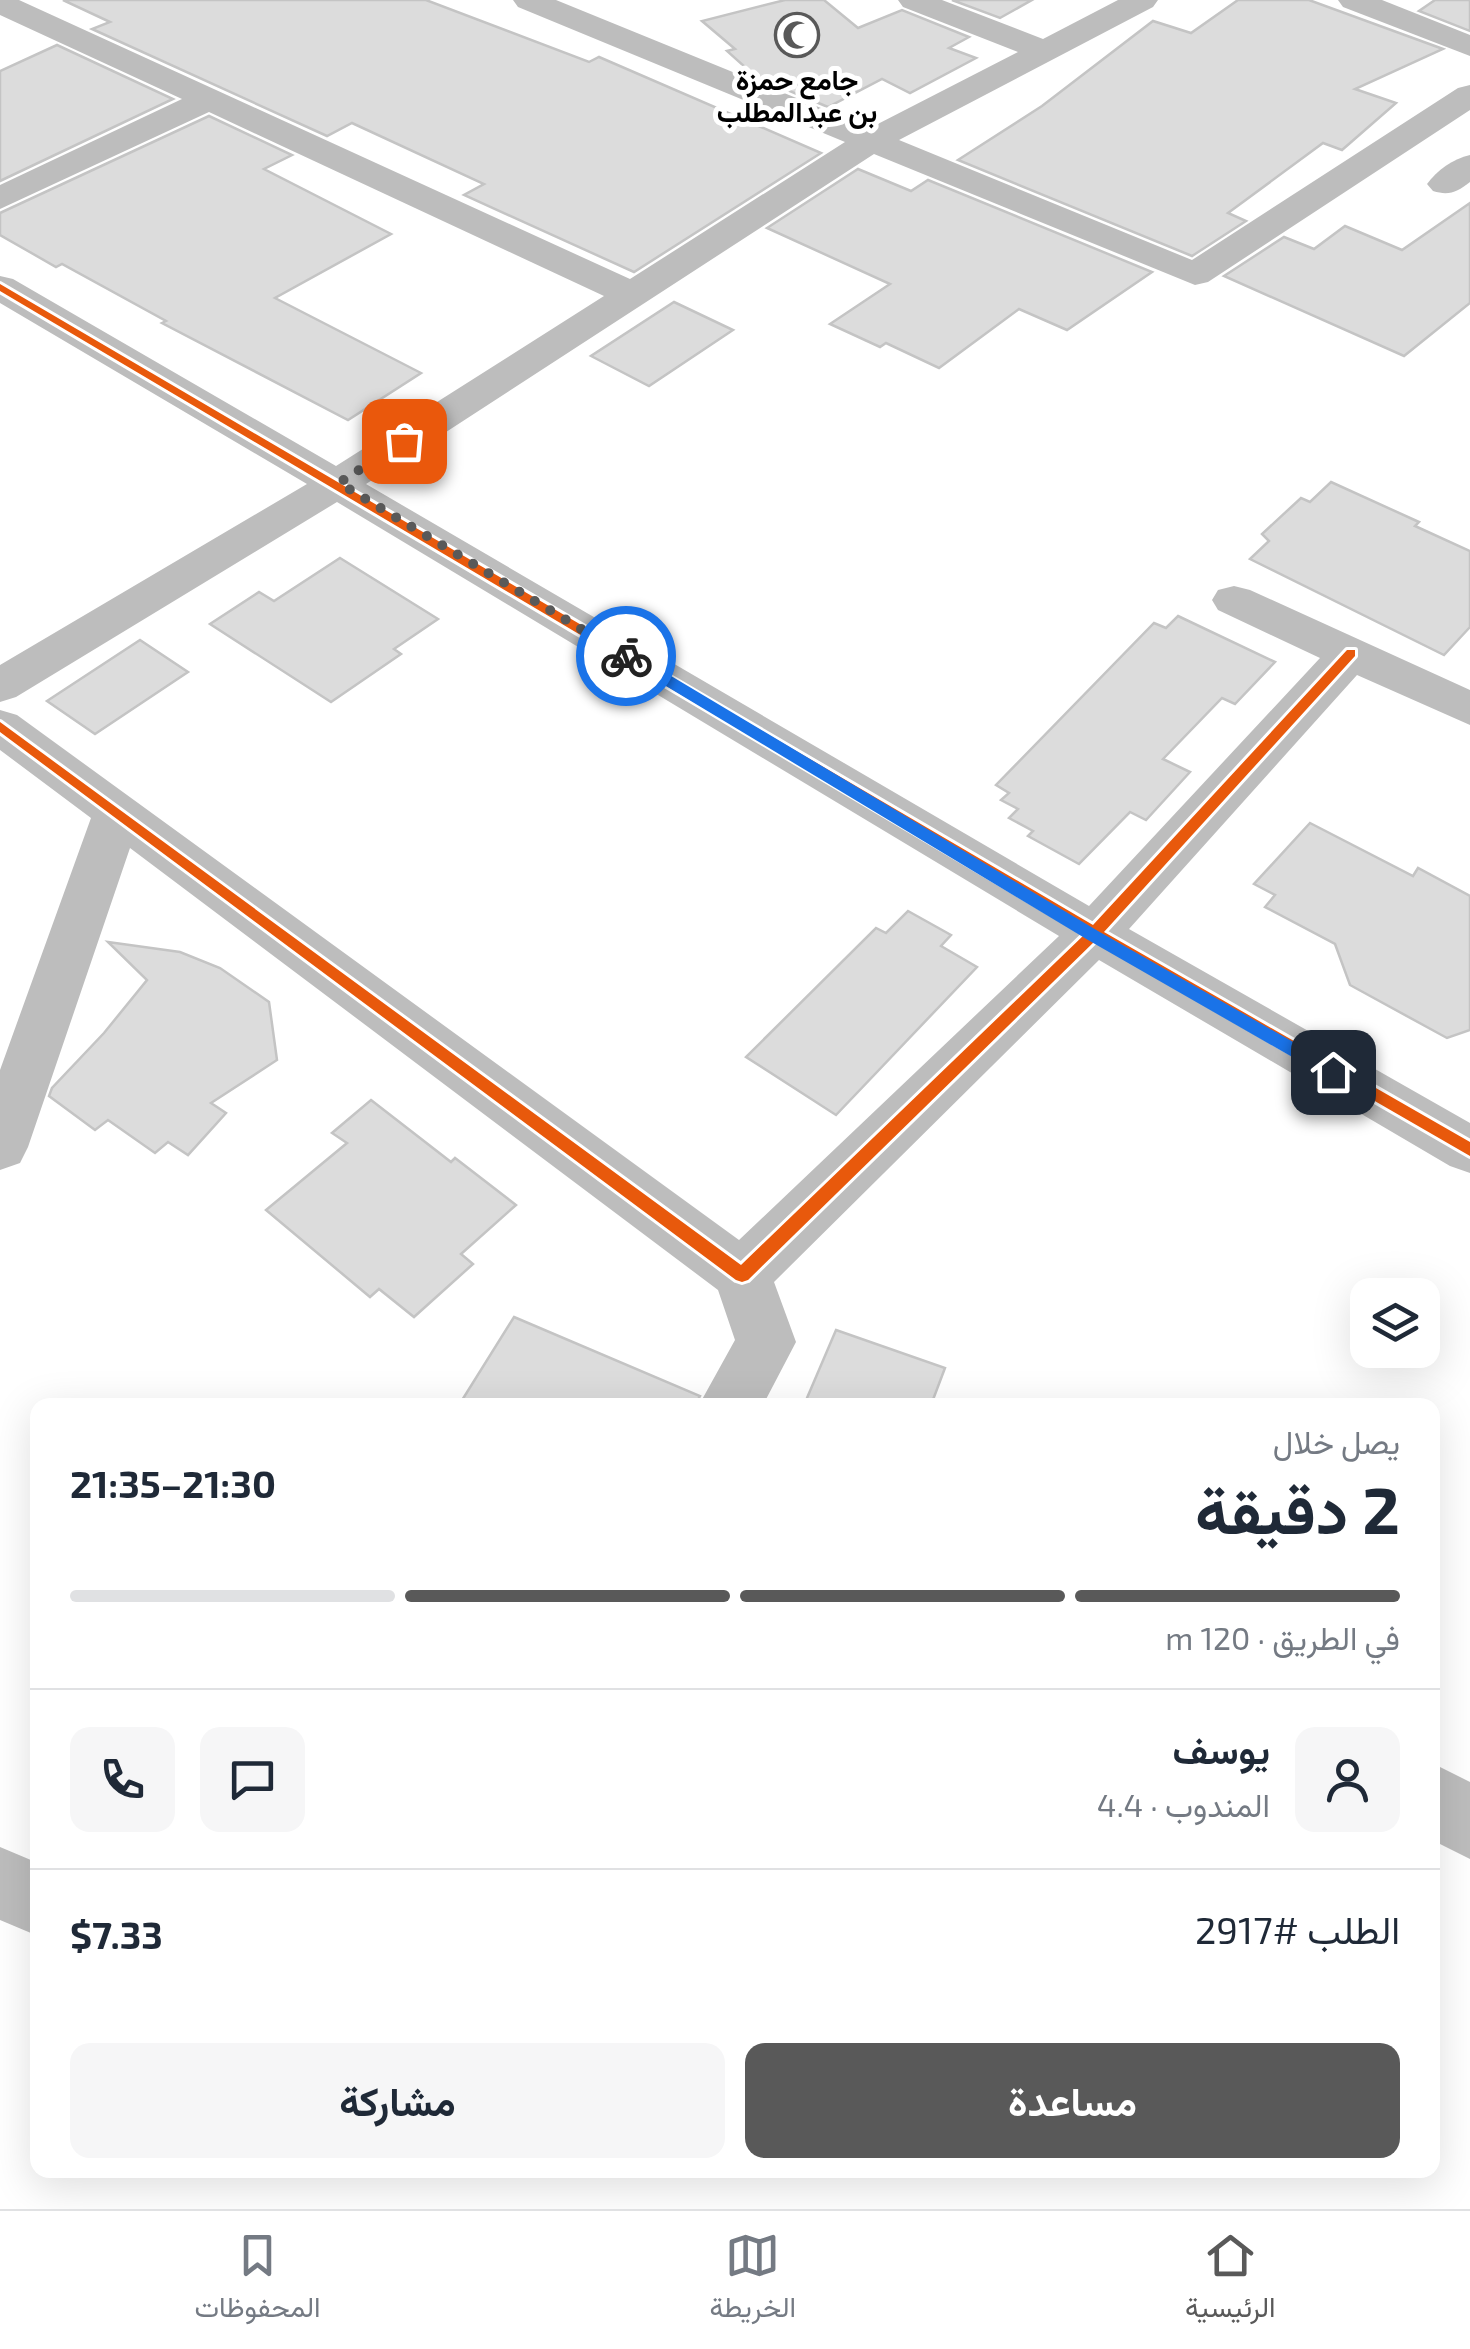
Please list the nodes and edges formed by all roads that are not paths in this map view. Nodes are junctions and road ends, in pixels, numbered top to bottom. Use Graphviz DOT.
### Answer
graph roads {
  1 [pos="531,0"];
  2 [pos="914,0"];
  3 [pos="1142,0"];
  4 [pos="1354,0"];
  5 [pos="0,3"];
  6 [pos="1470,46"];
  7 [pos="1046,51"];
  8 [pos="1470,95"];
  9 [pos="208,100"];
  10 [pos="871,140"];
  11 [pos="0,198"];
  12 [pos="0,287"];
  13 [pos="633,294"];
  14 [pos="339,483"];
  15 [pos="1234,600"];
  16 [pos="1352,652"];
  17 [pos="0,686"];
  18 [pos="1470,710"];
  19 [pos="0,726"];
  20 [pos="118,810"];
  21 [pos="1093,936"];
  22 [pos="0,1147"];
  23 [pos="1470,1150"];
  24 [pos="742,1275"];
  25 [pos="734,1398"];
  26 [pos="1440,1803"];
  27 [pos="1470,1824"];
  28 [pos="0,1883"];
  29 [pos="30,1896"];
  1 -- 10 [label="street"];
  2 -- 7 [label="street"];
  3 -- 7 [label="street"];
  4 -- 6 [label="street"];
  5 -- 9 [label="street"];
  7 -- 10 [label="street"];
  8 -- 10 [label="street"];
  9 -- 11 [label="street"];
  9 -- 13 [label="street"];
  10 -- 13 [label="street"];
  12 -- 14 [label="street"];
  13 -- 14 [label="street"];
  14 -- 17 [label="street"];
  14 -- 21 [label="street"];
  15 -- 16 [label="street"];
  16 -- 18 [label="street"];
  16 -- 21 [label="street"];
  19 -- 20 [label="street"];
  20 -- 22 [label="street"];
  20 -- 24 [label="street"];
  21 -- 23 [label="street"];
  21 -- 24 [label="street"];
  24 -- 25 [label="street"];
  26 -- 27 [label="street"];
  28 -- 29 [label="street"];
}
